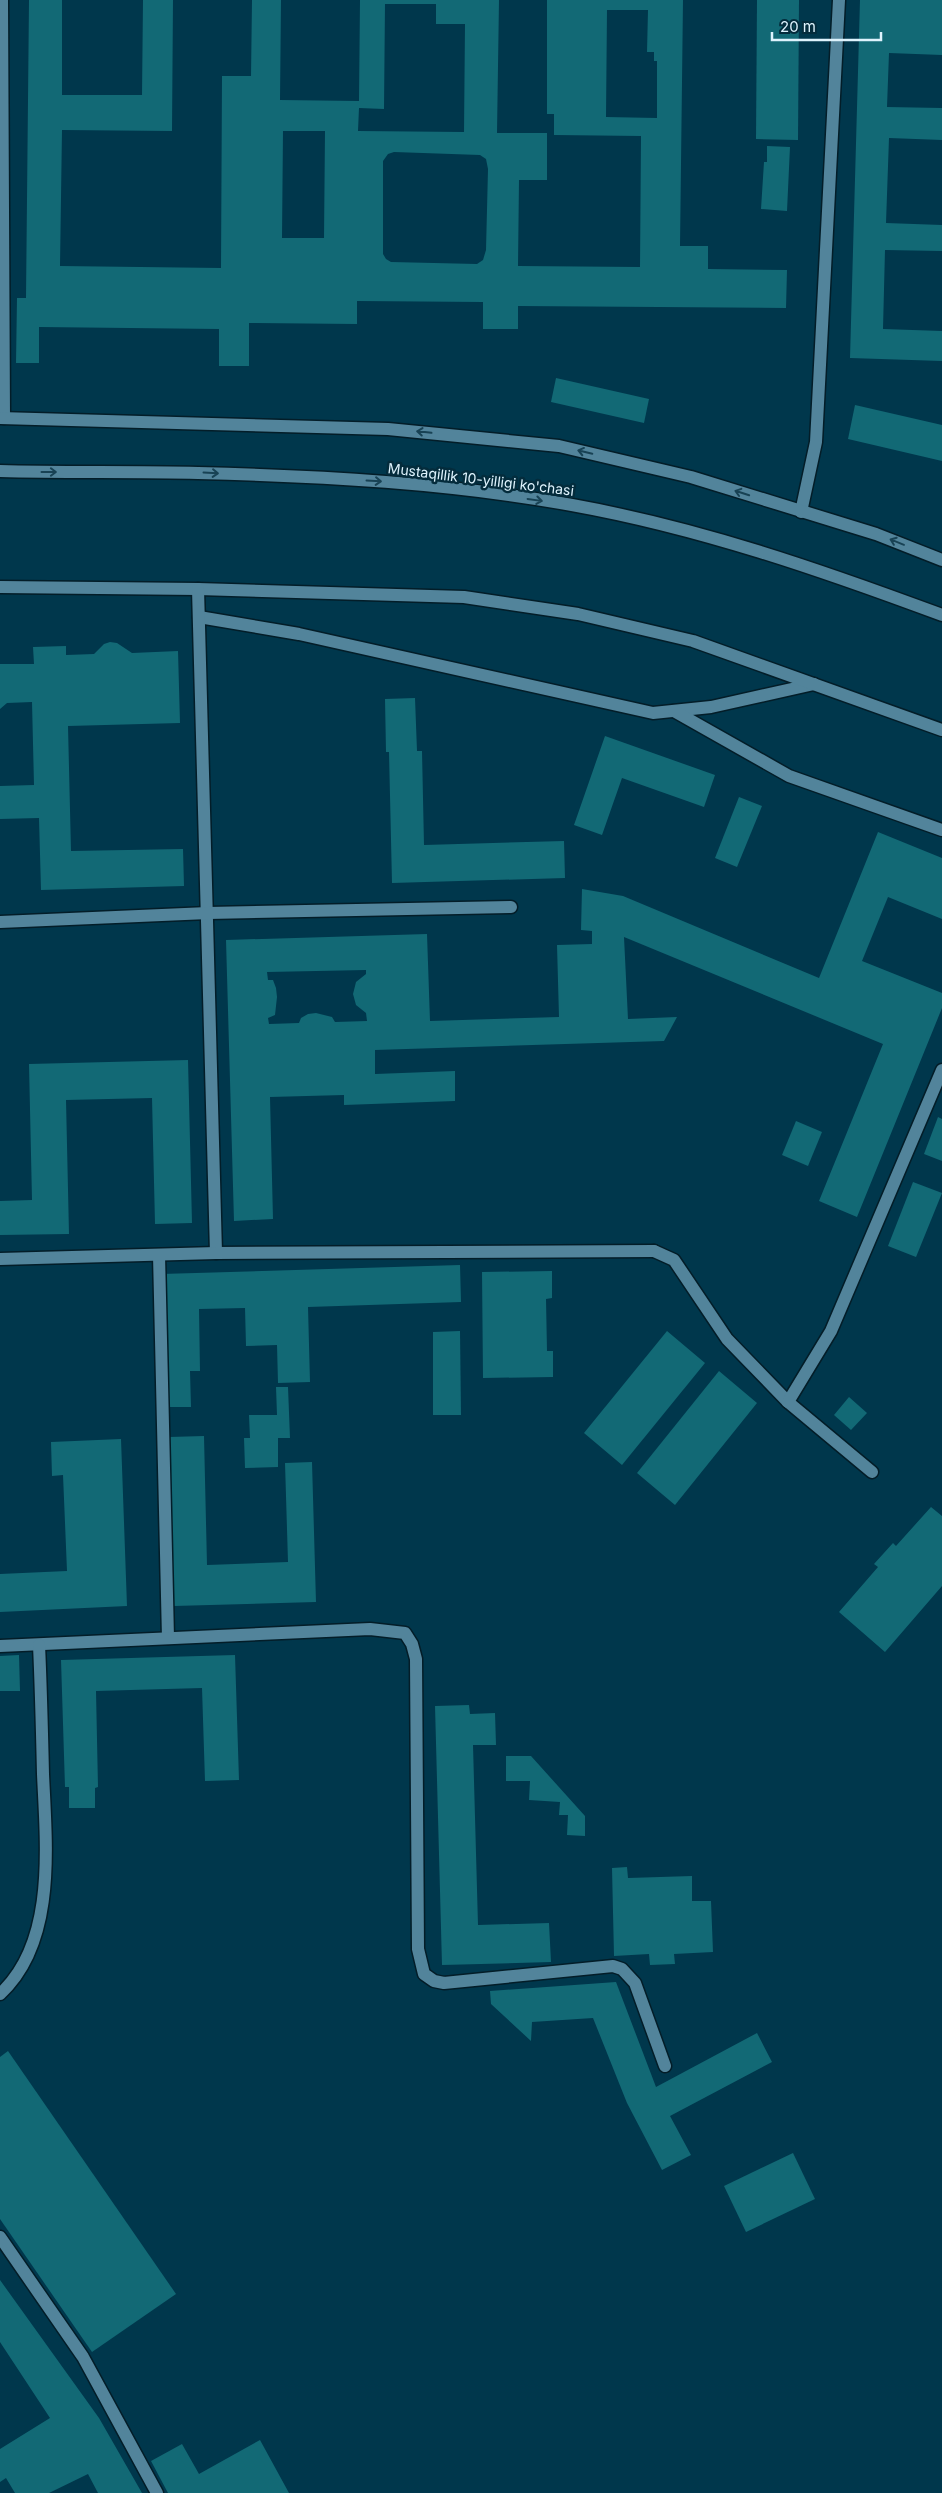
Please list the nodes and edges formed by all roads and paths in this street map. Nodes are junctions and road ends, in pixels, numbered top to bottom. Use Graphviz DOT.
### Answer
graph roads {
  1 [pos="2,0"];
  2 [pos="839,0"];
  3 [pos="2,418"];
  4 [pos="0,471"];
  5 [pos="802,512"];
  6 [pos="942,560"];
  7 [pos="0,587"];
  8 [pos="198,589"];
  9 [pos="942,614"];
  10 [pos="199,616"];
  11 [pos="814,684"];
  12 [pos="674,711"];
  13 [pos="942,730"];
  14 [pos="942,830"];
  15 [pos="511,907"];
  16 [pos="208,913"];
  17 [pos="0,922"];
  18 [pos="942,1070"];
  19 [pos="937,1097"];
  20 [pos="216,1253"];
  21 [pos="159,1255"];
  22 [pos="0,1259"];
  23 [pos="788,1402"];
  24 [pos="872,1472"];
  25 [pos="168,1638"];
  26 [pos="39,1645"];
  27 [pos="0,1646"];
  28 [pos="0,1994"];
  29 [pos="665,2066"];
  30 [pos="0,2237"];
  31 [pos="157,2493"];
  1 -- 3 [label="street"];
  2 -- 5 [label="street"];
  5 -- 3 [label="street, one-way"];
  4 -- 9 [label="street, Mustaqillik 10-yilligi ko'chasi, one-way"];
  6 -- 5 [label="street, one-way"];
  7 -- 8 [label="street"];
  8 -- 10 [label="street"];
  8 -- 11 [label="street"];
  10 -- 12 [label="street"];
  10 -- 16 [label="street"];
  11 -- 12 [label="street"];
  11 -- 13 [label="street"];
  12 -- 14 [label="street"];
  15 -- 16 [label="street"];
  16 -- 17 [label="street"];
  16 -- 20 [label="street"];
  18 -- 19 [label="street"];
  19 -- 23 [label="street"];
  20 -- 21 [label="street"];
  20 -- 23 [label="street"];
  21 -- 22 [label="street"];
  21 -- 25 [label="street"];
  23 -- 24 [label="street"];
  25 -- 26 [label="street"];
  25 -- 29 [label="street"];
  26 -- 27 [label="street"];
  26 -- 28 [label="street"];
  30 -- 31 [label="street"];
}
